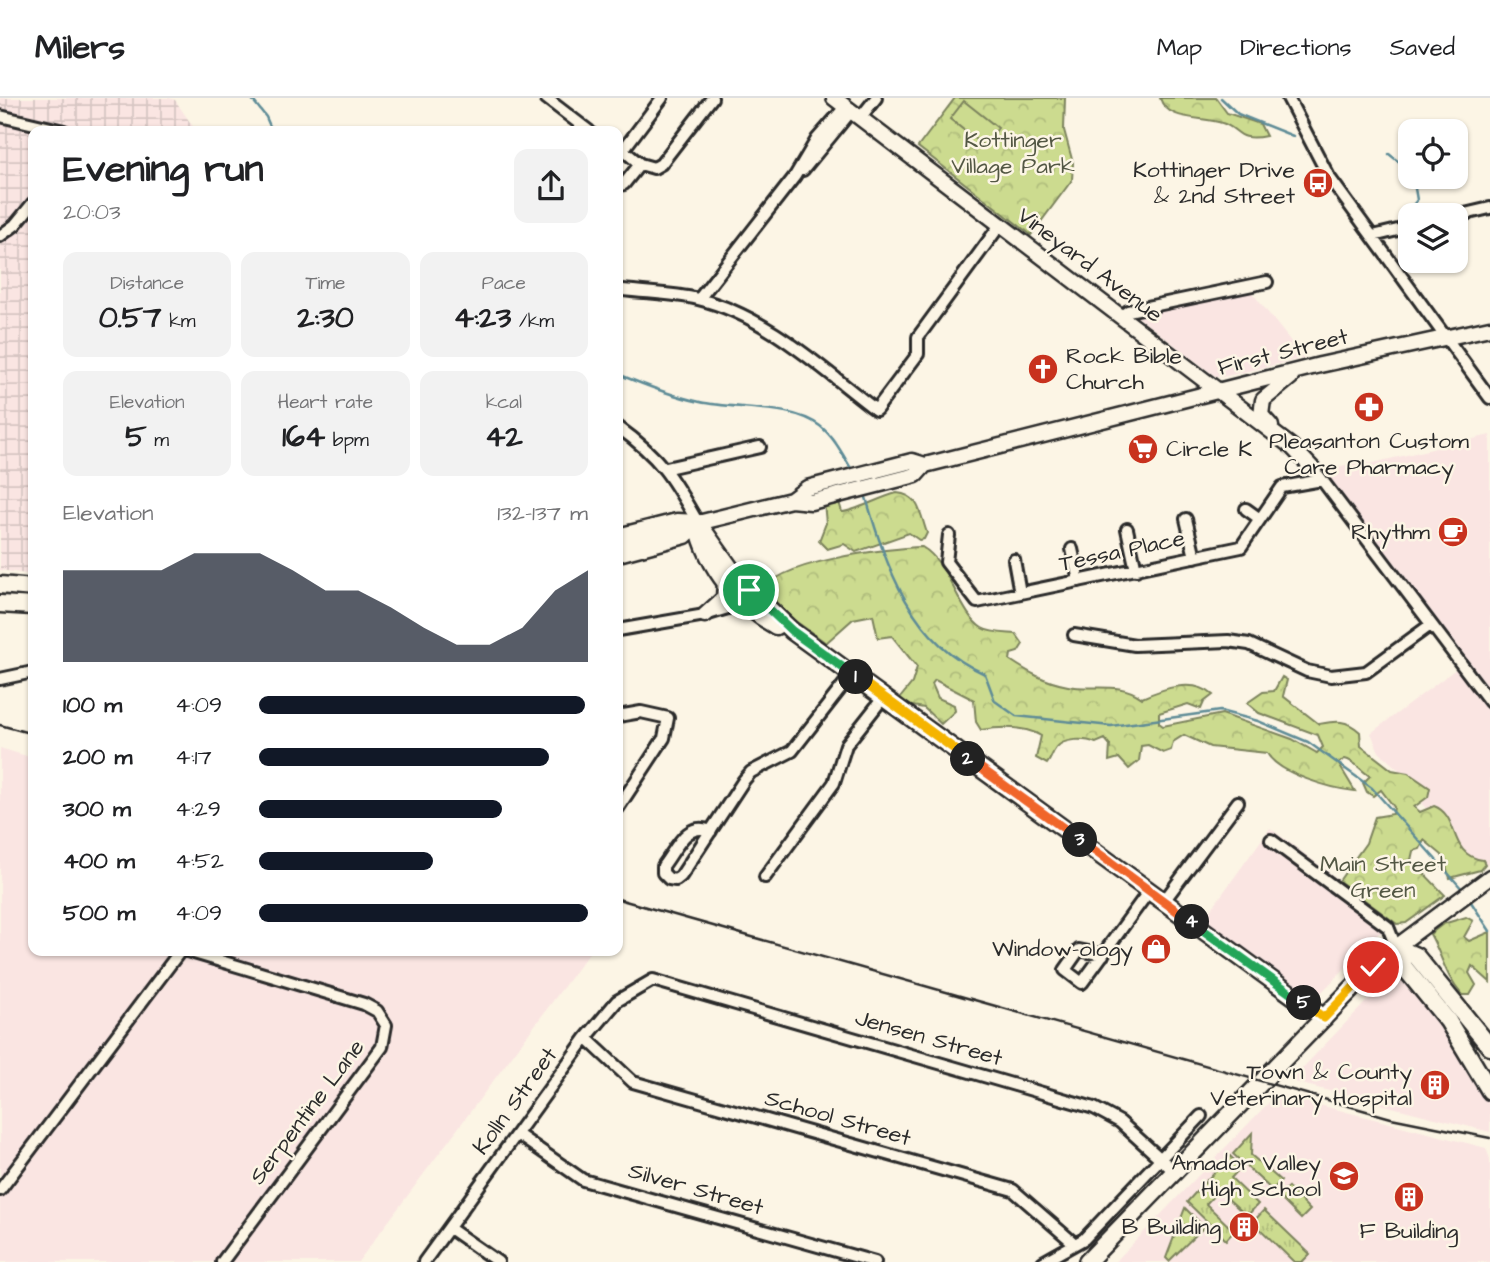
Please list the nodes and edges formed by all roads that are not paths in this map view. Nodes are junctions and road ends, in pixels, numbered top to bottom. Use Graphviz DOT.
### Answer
graph roads {
  1 [pos="546,98"];
  2 [pos="662,98"];
  3 [pos="712,98"];
  4 [pos="876,98"];
  5 [pos="1288,98"];
  6 [pos="847,109"];
  7 [pos="0,116"];
  8 [pos="39,126"];
  9 [pos="582,126"];
  10 [pos="623,147"];
  11 [pos="623,153"];
  12 [pos="640,164"];
  13 [pos="623,184"];
  14 [pos="1490,208"];
  15 [pos="28,209"];
  16 [pos="1468,213"];
  17 [pos="1000,225"];
  18 [pos="1398,230"];
  19 [pos="0,236"];
  20 [pos="1373,236"];
  21 [pos="1267,282"];
  22 [pos="623,290"];
  23 [pos="699,299"];
  24 [pos="1121,316"];
  25 [pos="1490,328"];
  26 [pos="1446,338"];
  27 [pos="1301,370"];
  28 [pos="1218,391"];
  29 [pos="1490,398"];
  30 [pos="623,431"];
  31 [pos="1288,444"];
  32 [pos="761,447"];
  33 [pos="667,468"];
  34 [pos="1318,475"];
  35 [pos="1246,509"];
  36 [pos="1186,519"];
  37 [pos="1260,519"];
  38 [pos="698,523"];
  39 [pos="1127,529"];
  40 [pos="949,535"];
  41 [pos="623,536"];
  42 [pos="1072,549"];
  43 [pos="623,552"];
  44 [pos="1195,557"];
  45 [pos="1013,560"];
  46 [pos="1136,570"];
  47 [pos="1079,581"];
  48 [pos="725,583"];
  49 [pos="0,585"];
  50 [pos="28,588"];
  51 [pos="1020,593"];
  52 [pos="744,603"];
  53 [pos="0,604"];
  54 [pos="28,606"];
  55 [pos="705,615"];
  56 [pos="1429,626"];
  57 [pos="623,629"];
  58 [pos="792,631"];
  59 [pos="1074,635"];
  60 [pos="28,673"];
  61 [pos="852,674"];
  62 [pos="0,679"];
  63 [pos="883,698"];
  64 [pos="1490,702"];
  65 [pos="623,715"];
  66 [pos="623,800"];
  67 [pos="1238,802"];
  68 [pos="711,831"];
  69 [pos="1270,840"];
  70 [pos="765,877"];
  71 [pos="1488,879"];
  72 [pos="1149,891"];
  73 [pos="1164,901"];
  74 [pos="1396,947"];
  75 [pos="1103,955"];
  76 [pos="178,956"];
  77 [pos="203,956"];
  78 [pos="653,980"];
  79 [pos="1324,1018"];
  80 [pos="586,1038"];
  81 [pos="1490,1047"];
  82 [pos="1490,1091"];
  83 [pos="1201,1116"];
  84 [pos="517,1134"];
  85 [pos="1161,1159"];
  86 [pos="1175,1172"];
  87 [pos="0,1190"];
  88 [pos="449,1228"];
  89 [pos="1075,1244"];
  90 [pos="222,1262"];
  91 [pos="424,1262"];
  92 [pos="498,1262"];
  93 [pos="875,1262"];
  94 [pos="1043,1262"];
  95 [pos="1087,1262"];
  1 -- 9 [label="street"];
  2 -- 10 [label="street"];
  3 -- 12 [label="street"];
  4 -- 6 [label="street"];
  5 -- 20 [label="street"];
  6 -- 17 [label="street, Vineyard Avenue"];
  6 -- 23 [label="street"];
  7 -- 8 [label="street"];
  11 -- 12 [label="street"];
  12 -- 13 [label="street"];
  14 -- 16 [label="street"];
  15 -- 19 [label="street"];
  17 -- 23 [label="street"];
  17 -- 24 [label="street, Vineyard Avenue"];
  18 -- 20 [label="street"];
  20 -- 26 [label="street"];
  21 -- 24 [label="street"];
  22 -- 23 [label="street"];
  24 -- 28 [label="street, Vineyard Avenue"];
  25 -- 26 [label="street, First Street"];
  26 -- 27 [label="street, First Street"];
  26 -- 29 [label="street"];
  27 -- 28 [label="street, First Street"];
  27 -- 31 [label="street"];
  28 -- 31 [label="street, Vineyard Avenue"];
  28 -- 38 [label="street, First Street"];
  30 -- 33 [label="street"];
  31 -- 34 [label="street"];
  32 -- 33 [label="street"];
  33 -- 38 [label="street"];
  34 -- 37 [label="street, Tessa Place"];
  34 -- 56 [label="street"];
  35 -- 37 [label="street"];
  36 -- 44 [label="street"];
  37 -- 44 [label="street, Tessa Place"];
  38 -- 41 [label="main road"];
  38 -- 43 [label="main road"];
  38 -- 48 [label="main road"];
  38 -- 58 [label="main road"];
  39 -- 46 [label="street"];
  40 -- 51 [label="street, Tessa Place"];
  42 -- 47 [label="street"];
  44 -- 46 [label="street, Tessa Place"];
  45 -- 51 [label="street"];
  46 -- 47 [label="street, Tessa Place"];
  47 -- 51 [label="street, Tessa Place"];
  48 -- 52 [label="main road"];
  48 -- 55 [label="street"];
  49 -- 50 [label="main road"];
  52 -- 55 [label="street"];
  52 -- 58 [label="main road"];
  53 -- 54 [label="main road"];
  55 -- 57 [label="street"];
  56 -- 59 [label="street"];
  56 -- 64 [label="street"];
  58 -- 61 [label="main road"];
  60 -- 62 [label="street"];
  61 -- 63 [label="main road"];
  61 -- 68 [label="street"];
  63 -- 70 [label="street"];
  63 -- 72 [label="main road"];
  65 -- 66 [label="street"];
  67 -- 73 [label="street"];
  68 -- 68 [label="street"];
  69 -- 74 [label="street"];
  71 -- 74 [label="street"];
  72 -- 73 [label="main road"];
  72 -- 75 [label="street"];
  73 -- 79 [label="main road"];
  74 -- 79 [label="main road"];
  74 -- 81 [label="main road"];
  74 -- 82 [label="main road"];
  76 -- 87 [label="street"];
  77 -- 90 [label="street, Serpentine Lane"];
  78 -- 80 [label="street, Kolln Street"];
  78 -- 85 [label="street, Jensen Street"];
  79 -- 86 [label="main road"];
  80 -- 84 [label="street, Kolln Street"];
  80 -- 89 [label="street, School Street"];
  83 -- 85 [label="street"];
  84 -- 88 [label="street, Kolln Street"];
  84 -- 93 [label="street, Silver Street"];
  85 -- 86 [label="street, Jensen Street"];
  85 -- 89 [label="street"];
  86 -- 95 [label="main road"];
  88 -- 91 [label="street, Kolln Street"];
  88 -- 92 [label="street"];
  89 -- 94 [label="street"];
}
